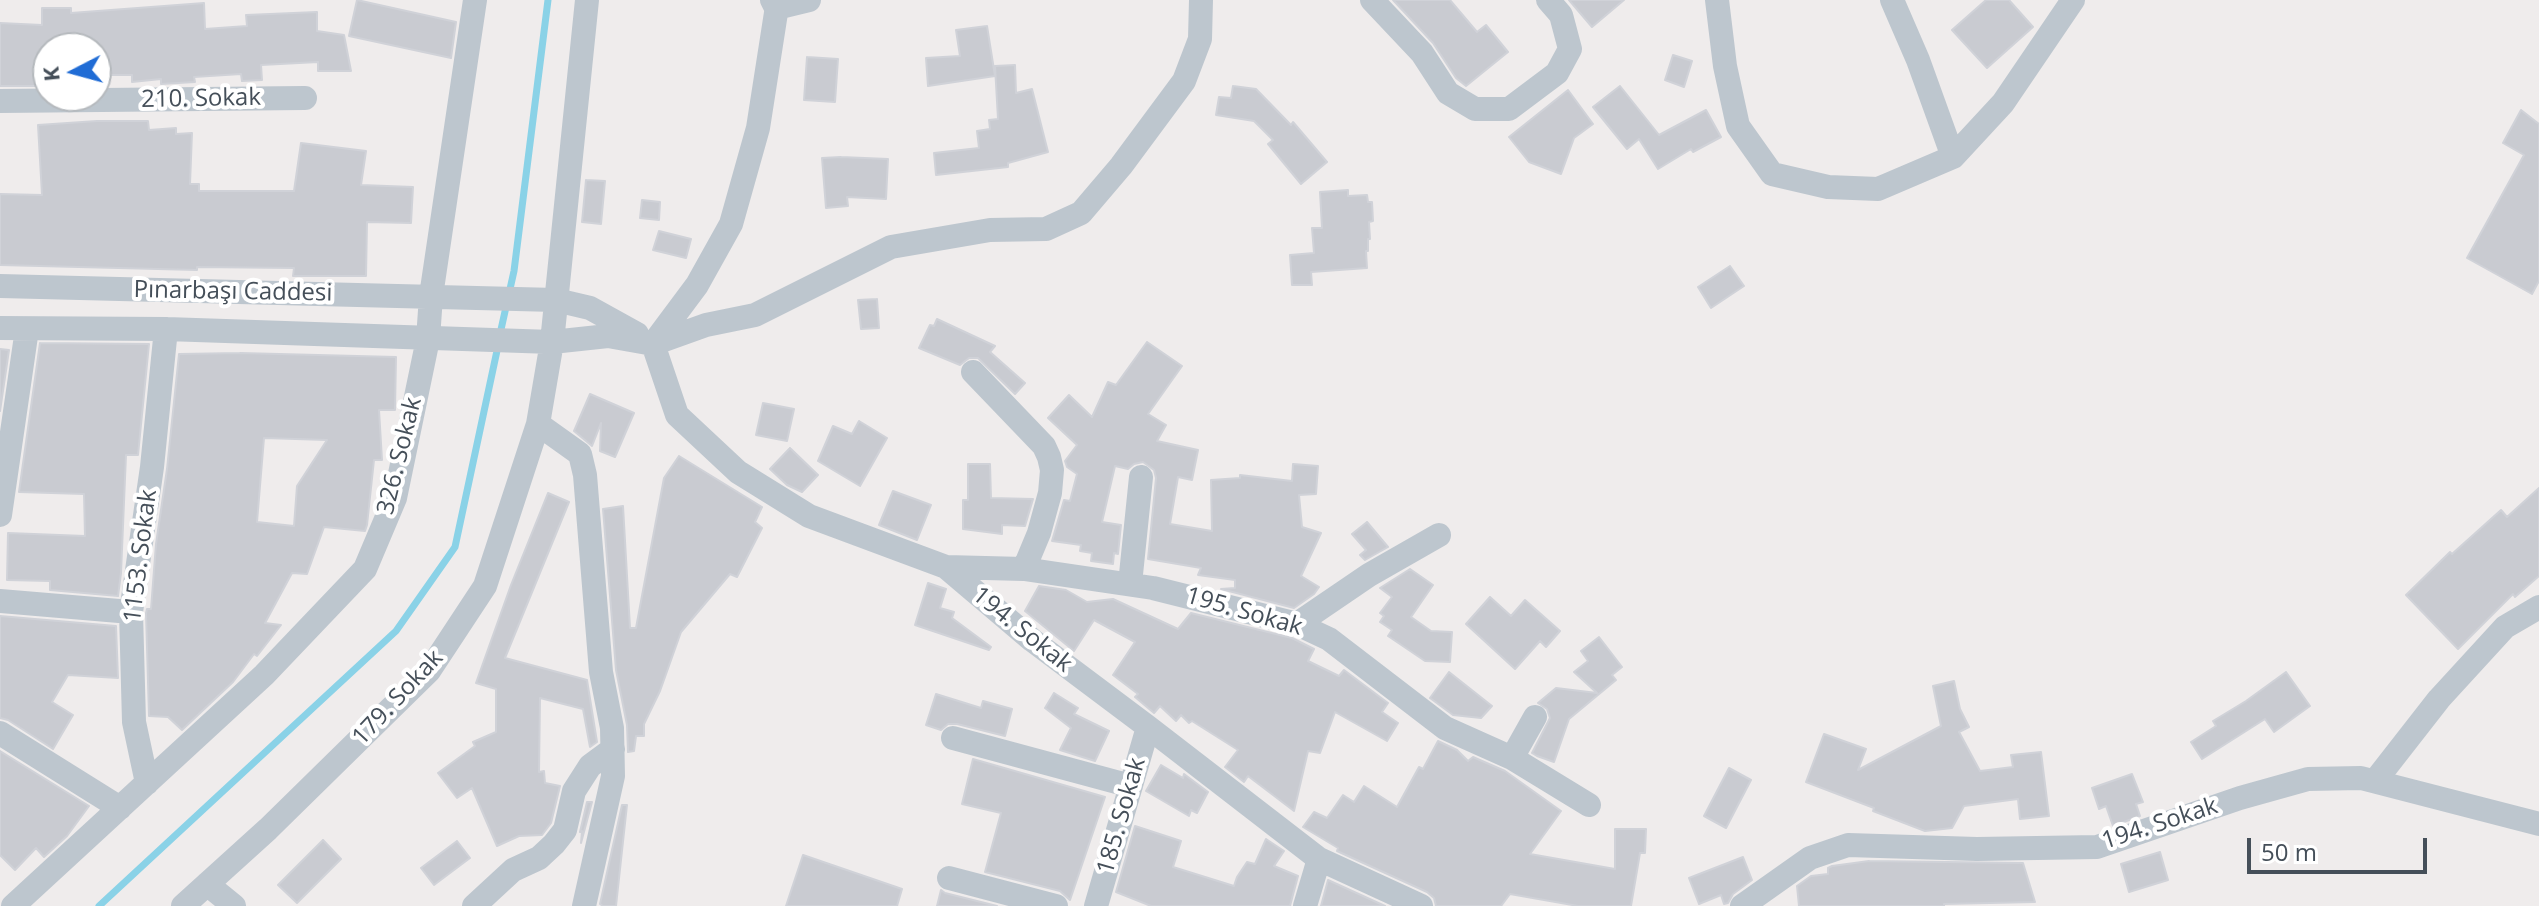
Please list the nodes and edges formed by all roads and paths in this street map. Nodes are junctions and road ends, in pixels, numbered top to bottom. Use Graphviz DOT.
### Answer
graph roads {
  1 [pos="475,0"];
  2 [pos="587,0"];
  3 [pos="809,0"];
  4 [pos="1201,0"];
  5 [pos="1372,0"];
  6 [pos="1548,0"];
  7 [pos="1717,0"];
  8 [pos="1892,0"];
  9 [pos="2073,0"];
  10 [pos="775,3"];
  11 [pos="305,98"];
  12 [pos="0,101"];
  13 [pos="1953,157"];
  14 [pos="0,286"];
  15 [pos="431,296"];
  16 [pos="556,300"];
  17 [pos="0,328"];
  18 [pos="27,329"];
  19 [pos="166,329"];
  20 [pos="428,339"];
  21 [pos="552,342"];
  22 [pos="653,344"];
  23 [pos="973,372"];
  24 [pos="538,424"];
  25 [pos="1141,477"];
  26 [pos="0,515"];
  27 [pos="1439,535"];
  28 [pos="946,567"];
  29 [pos="1024,569"];
  30 [pos="1130,584"];
  31 [pos="0,601"];
  32 [pos="2539,607"];
  33 [pos="131,612"];
  34 [pos="1297,624"];
  35 [pos="1535,717"];
  36 [pos="1148,727"];
  37 [pos="0,733"];
  38 [pos="953,738"];
  39 [pos="613,749"];
  40 [pos="1512,758"];
  41 [pos="2375,781"];
  42 [pos="147,783"];
  43 [pos="1131,786"];
  44 [pos="1589,805"];
  45 [pos="120,808"];
  46 [pos="2539,824"];
  47 [pos="1319,859"];
  48 [pos="949,878"];
  49 [pos="207,884"];
  50 [pos="13,906"];
  51 [pos="183,906"];
  52 [pos="234,906"];
  53 [pos="474,906"];
  54 [pos="584,906"];
  55 [pos="1056,906"];
  56 [pos="1096,906"];
  57 [pos="1305,906"];
  58 [pos="1421,906"];
  59 [pos="1742,906"];
  1 -- 15 [label="street, 326. Sokak"];
  2 -- 16 [label="street"];
  3 -- 10 [label="street"];
  4 -- 22 [label="street"];
  5 -- 6 [label="street"];
  7 -- 13 [label="street"];
  8 -- 13 [label="street"];
  9 -- 13 [label="street"];
  10 -- 22 [label="street"];
  11 -- 12 [label="street, 210. Sokak"];
  14 -- 15 [label="street, Pınarbaşı Caddesi"];
  15 -- 16 [label="street, Pınarbaşı Caddesi"];
  15 -- 20 [label="street, 326. Sokak"];
  16 -- 21 [label="street"];
  16 -- 22 [label="street, Pınarbaşı Caddesi"];
  17 -- 18 [label="street, Pınarbaşı Caddesi"];
  18 -- 19 [label="street, Pınarbaşı Caddesi"];
  18 -- 26 [label="street"];
  19 -- 20 [label="street, Pınarbaşı Caddesi"];
  19 -- 33 [label="street, 1153. Sokak"];
  20 -- 21 [label="street, Pınarbaşı Caddesi"];
  20 -- 42 [label="street, 326. Sokak"];
  21 -- 22 [label="street, Pınarbaşı Caddesi"];
  21 -- 24 [label="street, 179. Sokak"];
  22 -- 28 [label="street, 194. Sokak"];
  23 -- 29 [label="street"];
  24 -- 39 [label="street"];
  24 -- 49 [label="street, 179. Sokak"];
  25 -- 30 [label="street"];
  27 -- 34 [label="street"];
  28 -- 29 [label="street, 195. Sokak"];
  28 -- 36 [label="street, 194. Sokak"];
  29 -- 30 [label="street, 195. Sokak"];
  30 -- 34 [label="street, 195. Sokak"];
  31 -- 33 [label="street"];
  32 -- 41 [label="street"];
  33 -- 42 [label="street, 1153. Sokak"];
  34 -- 40 [label="street, 195. Sokak"];
  35 -- 40 [label="street"];
  36 -- 43 [label="street, 185. Sokak"];
  36 -- 47 [label="street, 194. Sokak"];
  37 -- 45 [label="street"];
  38 -- 43 [label="street"];
  39 -- 53 [label="street"];
  39 -- 54 [label="street"];
  40 -- 44 [label="street, 195. Sokak"];
  41 -- 46 [label="street, 194. Sokak"];
  41 -- 59 [label="street, 194. Sokak"];
  42 -- 45 [label="street, 326. Sokak"];
  43 -- 56 [label="street, 185. Sokak"];
  45 -- 50 [label="street, 326. Sokak"];
  47 -- 57 [label="street"];
  47 -- 58 [label="street, 194. Sokak"];
  48 -- 55 [label="street"];
  49 -- 51 [label="street, 179. Sokak"];
  49 -- 52 [label="street"];
}
